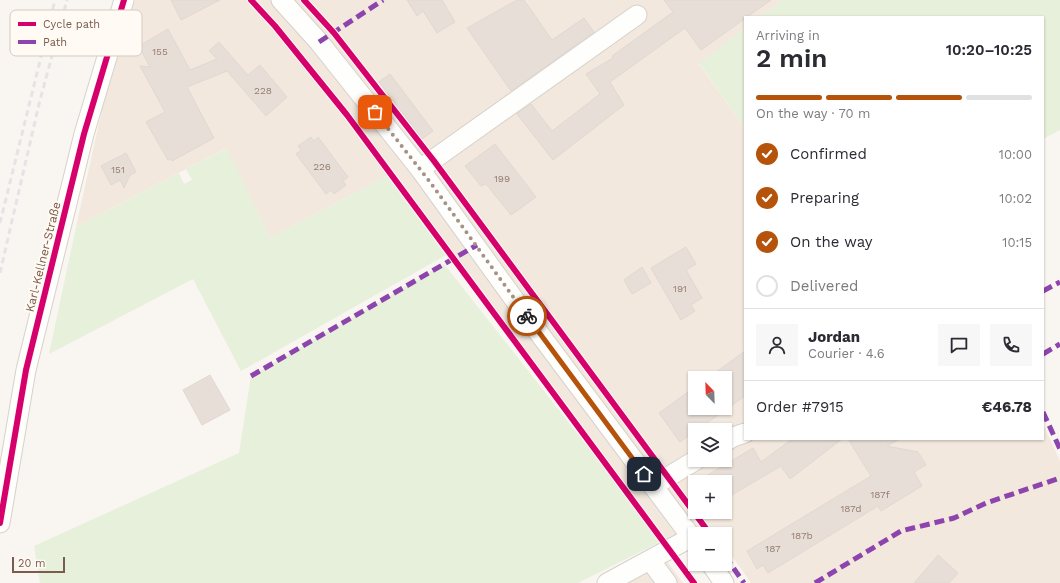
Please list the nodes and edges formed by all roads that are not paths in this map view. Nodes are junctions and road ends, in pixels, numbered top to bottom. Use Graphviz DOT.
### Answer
graph roads {
  1 [pos="124,0"];
  2 [pos="281,0"];
  3 [pos="121,10"];
  4 [pos="637,15"];
  5 [pos="107,56"];
  6 [pos="420,169"];
  7 [pos="744,433"];
  8 [pos="732,438"];
  9 [pos="688,465"];
  10 [pos="653,486"];
  11 [pos="0,523"];
  12 [pos="688,532"];
  13 [pos="688,541"];
  14 [pos="650,560"];
  15 [pos="716,571"];
  16 [pos="607,583"];
  17 [pos="667,583"];
  18 [pos="724,583"];
  1 -- 3 [label="street, Karl-Kellner-Straße"];
  2 -- 6 [label="street"];
  4 -- 6 [label="street"];
  5 -- 11 [label="street, Karl-Kellner-Straße"];
  6 -- 10 [label="street"];
  7 -- 8 [label="street"];
  9 -- 10 [label="street"];
  10 -- 12 [label="street"];
  13 -- 14 [label="street"];
  14 -- 16 [label="street"];
  14 -- 17 [label="street"];
  15 -- 18 [label="street"];
}
